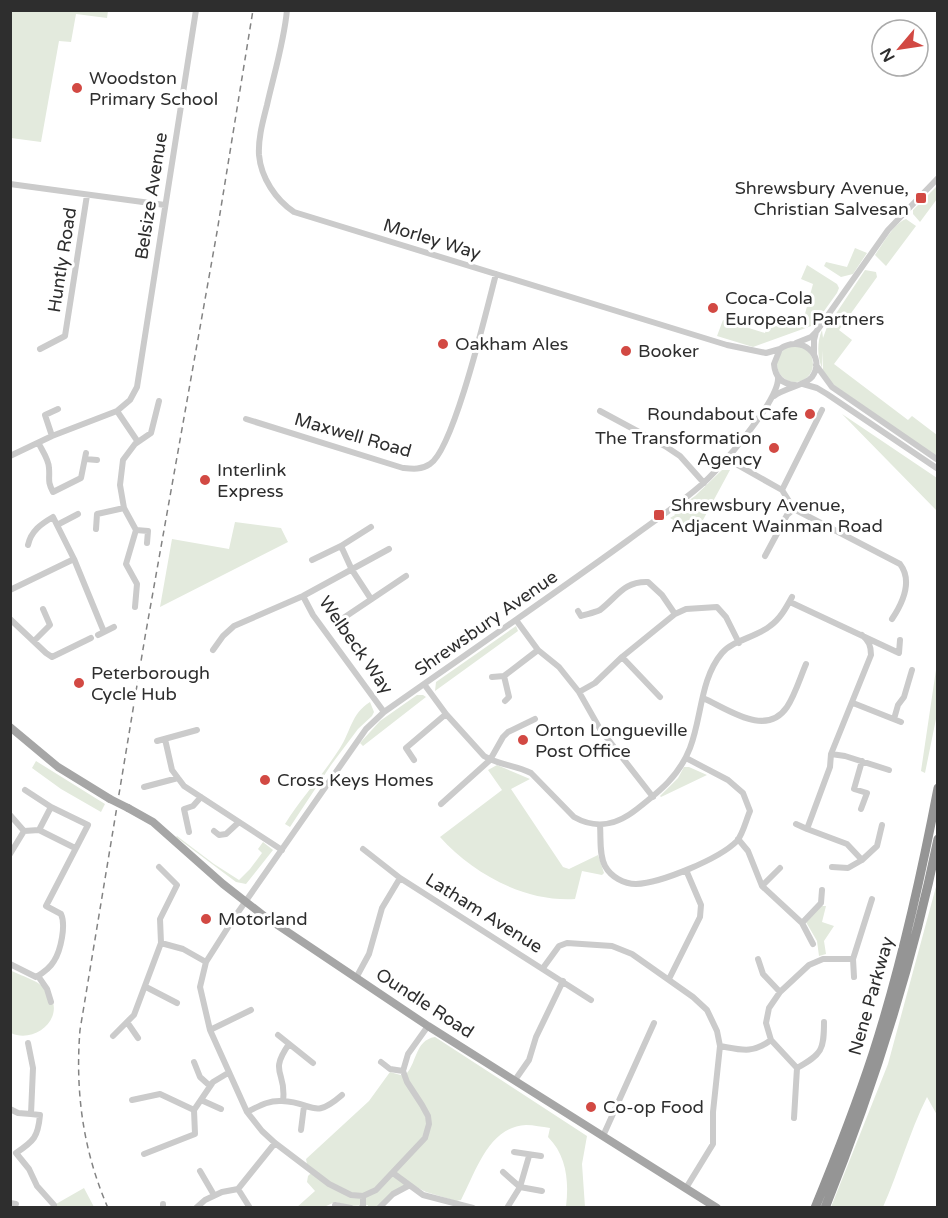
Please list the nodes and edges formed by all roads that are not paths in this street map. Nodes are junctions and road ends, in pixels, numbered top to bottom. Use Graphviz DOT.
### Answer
graph roads {
  1 [pos="196,10"];
  2 [pos="290,10"];
  3 [pos="938,178"];
  4 [pos="10,184"];
  5 [pos="87,195"];
  6 [pos="165,205"];
  7 [pos="496,274"];
  8 [pos="816,332"];
  9 [pos="796,343"];
  10 [pos="40,349"];
  11 [pos="780,349"];
  12 [pos="758,352"];
  13 [pos="814,355"];
  14 [pos="816,364"];
  15 [pos="774,369"];
  16 [pos="778,377"];
  17 [pos="803,384"];
  18 [pos="795,386"];
  19 [pos="774,397"];
  20 [pos="159,401"];
  21 [pos="58,409"];
  22 [pos="822,410"];
  23 [pos="117,411"];
  24 [pos="600,411"];
  25 [pos="246,420"];
  26 [pos="52,436"];
  27 [pos="138,442"];
  28 [pos="39,444"];
  29 [pos="10,456"];
  30 [pos="727,459"];
  31 [pos="97,460"];
  32 [pos="938,460"];
  33 [pos="938,469"];
  34 [pos="704,483"];
  35 [pos="782,490"];
  36 [pos="124,508"];
  37 [pos="794,509"];
  38 [pos="78,514"];
  39 [pos="57,525"];
  40 [pos="371,527"];
  41 [pos="96,529"];
  42 [pos="136,530"];
  43 [pos="147,543"];
  44 [pos="28,545"];
  45 [pos="341,546"];
  46 [pos="389,549"];
  47 [pos="765,556"];
  48 [pos="74,559"];
  49 [pos="312,560"];
  50 [pos="352,570"];
  51 [pos="406,576"];
  52 [pos="10,590"];
  53 [pos="303,596"];
  54 [pos="370,599"];
  55 [pos="135,607"];
  56 [pos="43,609"];
  57 [pos="578,611"];
  58 [pos="675,614"];
  59 [pos="10,619"];
  60 [pos="892,619"];
  61 [pos="516,620"];
  62 [pos="336,623"];
  63 [pos="114,627"];
  64 [pos="98,635"];
  65 [pos="862,636"];
  66 [pos="900,640"];
  67 [pos="34,641"];
  68 [pos="739,643"];
  69 [pos="538,650"];
  70 [pos="213,651"];
  71 [pos="622,657"];
  72 [pos="806,664"];
  73 [pos="912,670"];
  74 [pos="504,676"];
  75 [pos="492,677"];
  76 [pos="424,684"];
  77 [pos="579,692"];
  78 [pos="660,697"];
  79 [pos="703,698"];
  80 [pos="505,701"];
  81 [pos="853,703"];
  82 [pos="384,712"];
  83 [pos="446,714"];
  84 [pos="536,719"];
  85 [pos="894,719"];
  86 [pos="901,722"];
  87 [pos="10,727"];
  88 [pos="197,730"];
  89 [pos="165,739"];
  90 [pos="157,741"];
  91 [pos="831,754"];
  92 [pos="686,758"];
  93 [pos="414,760"];
  94 [pos="490,760"];
  95 [pos="862,761"];
  96 [pos="889,771"];
  97 [pos="178,778"];
  98 [pos="144,787"];
  99 [pos="938,788"];
  100 [pos="25,790"];
  101 [pos="201,797"];
  102 [pos="653,797"];
  103 [pos="441,804"];
  104 [pos="51,807"];
  105 [pos="861,809"];
  106 [pos="10,815"];
  107 [pos="239,822"];
  108 [pos="795,824"];
  109 [pos="600,825"];
  110 [pos="882,825"];
  111 [pos="807,829"];
  112 [pos="39,830"];
  113 [pos="24,831"];
  114 [pos="214,831"];
  115 [pos="189,832"];
  116 [pos="738,839"];
  117 [pos="938,839"];
  118 [pos="75,848"];
  119 [pos="363,849"];
  120 [pos="282,850"];
  121 [pos="10,854"];
  122 [pos="862,860"];
  123 [pos="159,867"];
  124 [pos="832,867"];
  125 [pos="780,868"];
  126 [pos="686,870"];
  127 [pos="400,878"];
  128 [pos="762,886"];
  129 [pos="822,890"];
  130 [pos="872,899"];
  131 [pos="244,902"];
  132 [pos="821,903"];
  133 [pos="831,904"];
  134 [pos="802,923"];
  135 [pos="160,943"];
  136 [pos="813,944"];
  137 [pos="758,959"];
  138 [pos="853,959"];
  139 [pos="206,962"];
  140 [pos="10,964"];
  141 [pos="543,968"];
  142 [pos="38,976"];
  143 [pos="854,977"];
  144 [pos="356,978"];
  145 [pos="669,979"];
  146 [pos="563,981"];
  147 [pos="146,987"];
  148 [pos="780,992"];
  149 [pos="591,1000"];
  150 [pos="51,1002"];
  151 [pos="177,1003"];
  152 [pos="250,1010"];
  153 [pos="127,1022"];
  154 [pos="824,1022"];
  155 [pos="654,1023"];
  156 [pos="428,1026"];
  157 [pos="210,1030"];
  158 [pos="278,1035"];
  159 [pos="113,1036"];
  160 [pos="138,1038"];
  161 [pos="771,1040"];
  162 [pos="28,1043"];
  163 [pos="289,1044"];
  164 [pos="720,1046"];
  165 [pos="194,1062"];
  166 [pos="381,1062"];
  167 [pos="313,1063"];
  168 [pos="797,1068"];
  169 [pos="403,1071"];
  170 [pos="228,1073"];
  171 [pos="515,1080"];
  172 [pos="210,1086"];
  173 [pos="342,1095"];
  174 [pos="132,1100"];
  175 [pos="201,1100"];
  176 [pos="283,1101"];
  177 [pos="304,1106"];
  178 [pos="221,1109"];
  179 [pos="10,1110"];
  180 [pos="194,1110"];
  181 [pos="247,1112"];
  182 [pos="31,1114"];
  183 [pos="794,1118"];
  184 [pos="301,1130"];
  185 [pos="603,1136"];
  186 [pos="275,1143"];
  187 [pos="514,1152"];
  188 [pos="144,1154"];
  189 [pos="14,1155"];
  190 [pos="529,1156"];
  191 [pos="541,1156"];
  192 [pos="200,1171"];
  193 [pos="503,1172"];
  194 [pos="393,1173"];
  195 [pos="408,1186"];
  196 [pos="520,1187"];
  197 [pos="686,1188"];
  198 [pos="238,1189"];
  199 [pos="542,1191"];
  200 [pos="214,1195"];
  201 [pos="363,1196"];
  202 [pos="54,1205"];
  203 [pos="335,1205"];
  204 [pos="448,1205"];
  205 [pos="196,1208"];
  206 [pos="250,1208"];
  207 [pos="351,1208"];
  208 [pos="361,1208"];
  209 [pos="380,1208"];
  210 [pos="473,1208"];
  211 [pos="507,1208"];
  212 [pos="717,1208"];
  213 [pos="815,1208"];
  214 [pos="825,1208"];
  1 -- 6 [label="street, Belsize Avenue"];
  2 -- 7 [label="street, Morley Way"];
  3 -- 8 [label="street"];
  4 -- 5 [label="street"];
  5 -- 6 [label="street"];
  5 -- 10 [label="street, Huntly Road"];
  6 -- 23 [label="street, Belsize Avenue"];
  7 -- 12 [label="street, Morley Way"];
  7 -- 25 [label="street, Maxwell Road"];
  8 -- 9 [label="street"];
  8 -- 13 [label="street"];
  9 -- 11 [label="street"];
  9 -- 13 [label="street"];
  11 -- 12 [label="street, Morley Way"];
  11 -- 15 [label="street"];
  12 -- 15 [label="street"];
  13 -- 14 [label="street"];
  14 -- 17 [label="street"];
  14 -- 32 [label="street"];
  15 -- 16 [label="street"];
  16 -- 18 [label="street"];
  16 -- 19 [label="street, Shrewsbury Avenue"];
  17 -- 18 [label="street"];
  17 -- 33 [label="street"];
  18 -- 19 [label="street, Shrewsbury Avenue"];
  19 -- 30 [label="street, Shrewsbury Avenue"];
  20 -- 27 [label="street"];
  21 -- 26 [label="street"];
  22 -- 35 [label="street"];
  23 -- 26 [label="street"];
  23 -- 27 [label="street"];
  24 -- 34 [label="street"];
  26 -- 28 [label="street"];
  27 -- 36 [label="street"];
  28 -- 29 [label="street"];
  28 -- 31 [label="street"];
  30 -- 34 [label="street, Shrewsbury Avenue"];
  30 -- 35 [label="street"];
  34 -- 61 [label="street, Shrewsbury Avenue"];
  35 -- 37 [label="street"];
  36 -- 41 [label="street"];
  36 -- 42 [label="street"];
  37 -- 47 [label="street"];
  37 -- 60 [label="street"];
  38 -- 39 [label="street"];
  39 -- 44 [label="street"];
  39 -- 48 [label="street"];
  40 -- 45 [label="street"];
  42 -- 43 [label="street"];
  42 -- 55 [label="street"];
  45 -- 49 [label="street"];
  45 -- 50 [label="street"];
  46 -- 50 [label="street, Welbeck Way"];
  48 -- 52 [label="street"];
  48 -- 64 [label="street"];
  50 -- 53 [label="street, Welbeck Way"];
  50 -- 54 [label="street"];
  51 -- 54 [label="street, Welbeck Way"];
  53 -- 70 [label="street, Welbeck Way"];
  53 -- 82 [label="street, Welbeck Way"];
  54 -- 62 [label="street, Welbeck Way"];
  56 -- 67 [label="street"];
  57 -- 58 [label="street"];
  58 -- 68 [label="street"];
  58 -- 71 [label="street"];
  59 -- 67 [label="street"];
  61 -- 69 [label="street"];
  61 -- 76 [label="street, Shrewsbury Avenue"];
  63 -- 64 [label="street"];
  64 -- 67 [label="street"];
  65 -- 66 [label="street"];
  65 -- 68 [label="street"];
  65 -- 81 [label="street"];
  68 -- 79 [label="street"];
  69 -- 74 [label="street"];
  69 -- 77 [label="street"];
  71 -- 77 [label="street"];
  71 -- 78 [label="street"];
  72 -- 79 [label="street"];
  73 -- 85 [label="street"];
  74 -- 75 [label="street"];
  74 -- 80 [label="street"];
  76 -- 82 [label="street, Shrewsbury Avenue"];
  76 -- 83 [label="street"];
  77 -- 102 [label="street"];
  79 -- 92 [label="street"];
  81 -- 85 [label="street"];
  81 -- 91 [label="street"];
  82 -- 120 [label="street, Shrewsbury Avenue"];
  83 -- 93 [label="street"];
  83 -- 94 [label="street"];
  84 -- 94 [label="street"];
  85 -- 86 [label="street"];
  87 -- 131 [label="main road, Oundle Road, bridge"];
  88 -- 89 [label="street"];
  89 -- 90 [label="street"];
  89 -- 97 [label="street"];
  91 -- 95 [label="street"];
  91 -- 111 [label="street"];
  92 -- 102 [label="street"];
  92 -- 116 [label="street"];
  94 -- 103 [label="street"];
  94 -- 109 [label="street"];
  95 -- 96 [label="street"];
  95 -- 105 [label="street"];
  97 -- 98 [label="street"];
  97 -- 101 [label="street"];
  99 -- 213 [label="highway, Nene Parkway"];
  100 -- 104 [label="street"];
  101 -- 107 [label="street"];
  101 -- 115 [label="street"];
  102 -- 109 [label="street"];
  104 -- 112 [label="street"];
  104 -- 118 [label="street"];
  106 -- 113 [label="street"];
  107 -- 114 [label="street"];
  107 -- 120 [label="street"];
  108 -- 111 [label="street"];
  109 -- 126 [label="street"];
  110 -- 122 [label="street"];
  111 -- 122 [label="street"];
  112 -- 113 [label="street"];
  112 -- 118 [label="street"];
  113 -- 121 [label="street"];
  116 -- 126 [label="street"];
  116 -- 128 [label="street"];
  117 -- 214 [label="highway, Nene Parkway"];
  118 -- 142 [label="street"];
  119 -- 127 [label="street, Latham Avenue"];
  120 -- 131 [label="street, Shrewsbury Avenue"];
  122 -- 124 [label="street"];
  123 -- 135 [label="street"];
  125 -- 128 [label="street"];
  126 -- 145 [label="street"];
  127 -- 141 [label="street, Latham Avenue"];
  127 -- 144 [label="street"];
  128 -- 134 [label="street"];
  129 -- 132 [label="street"];
  130 -- 138 [label="street"];
  131 -- 139 [label="street, Shrewsbury Avenue"];
  131 -- 144 [label="main road, Oundle Road"];
  132 -- 133 [label="street"];
  132 -- 134 [label="street"];
  134 -- 136 [label="street"];
  135 -- 139 [label="street"];
  135 -- 147 [label="street"];
  137 -- 148 [label="street"];
  138 -- 143 [label="street"];
  138 -- 148 [label="street"];
  139 -- 157 [label="street"];
  140 -- 142 [label="street"];
  141 -- 145 [label="street"];
  141 -- 146 [label="street, Latham Avenue"];
  142 -- 150 [label="street"];
  144 -- 156 [label="main road, Oundle Road"];
  145 -- 164 [label="street"];
  146 -- 149 [label="street, Latham Avenue"];
  146 -- 171 [label="street"];
  147 -- 151 [label="street"];
  147 -- 153 [label="street"];
  148 -- 161 [label="street"];
  152 -- 157 [label="street"];
  153 -- 159 [label="street"];
  153 -- 160 [label="street"];
  154 -- 168 [label="street"];
  155 -- 185 [label="street"];
  156 -- 169 [label="street"];
  156 -- 171 [label="main road, Oundle Road"];
  157 -- 170 [label="street"];
  158 -- 163 [label="street"];
  161 -- 164 [label="street"];
  161 -- 168 [label="street"];
  162 -- 182 [label="street"];
  163 -- 167 [label="street"];
  163 -- 176 [label="street"];
  164 -- 197 [label="street"];
  165 -- 172 [label="street"];
  166 -- 169 [label="street"];
  168 -- 183 [label="street"];
  169 -- 194 [label="street"];
  170 -- 172 [label="street"];
  170 -- 181 [label="street"];
  171 -- 185 [label="main road, Oundle Road"];
  172 -- 175 [label="street"];
  173 -- 177 [label="street"];
  174 -- 180 [label="street"];
  175 -- 178 [label="street"];
  175 -- 180 [label="street"];
  176 -- 177 [label="street"];
  176 -- 181 [label="street"];
  177 -- 184 [label="street"];
  179 -- 182 [label="street"];
  180 -- 188 [label="street"];
  181 -- 186 [label="street"];
  182 -- 189 [label="street"];
  185 -- 197 [label="main road, Oundle Road"];
  186 -- 198 [label="street"];
  186 -- 201 [label="street"];
  187 -- 190 [label="street"];
  189 -- 202 [label="street"];
  190 -- 191 [label="street"];
  190 -- 196 [label="street"];
  192 -- 200 [label="street"];
  193 -- 196 [label="street"];
  194 -- 195 [label="street"];
  194 -- 201 [label="street"];
  195 -- 204 [label="street"];
  195 -- 209 [label="street"];
  196 -- 199 [label="street"];
  196 -- 211 [label="street"];
  197 -- 212 [label="main road, Oundle Road"];
  198 -- 200 [label="street"];
  198 -- 206 [label="street"];
  200 -- 205 [label="street"];
  201 -- 208 [label="street"];
  203 -- 207 [label="street"];
  204 -- 210 [label="street"];
}
